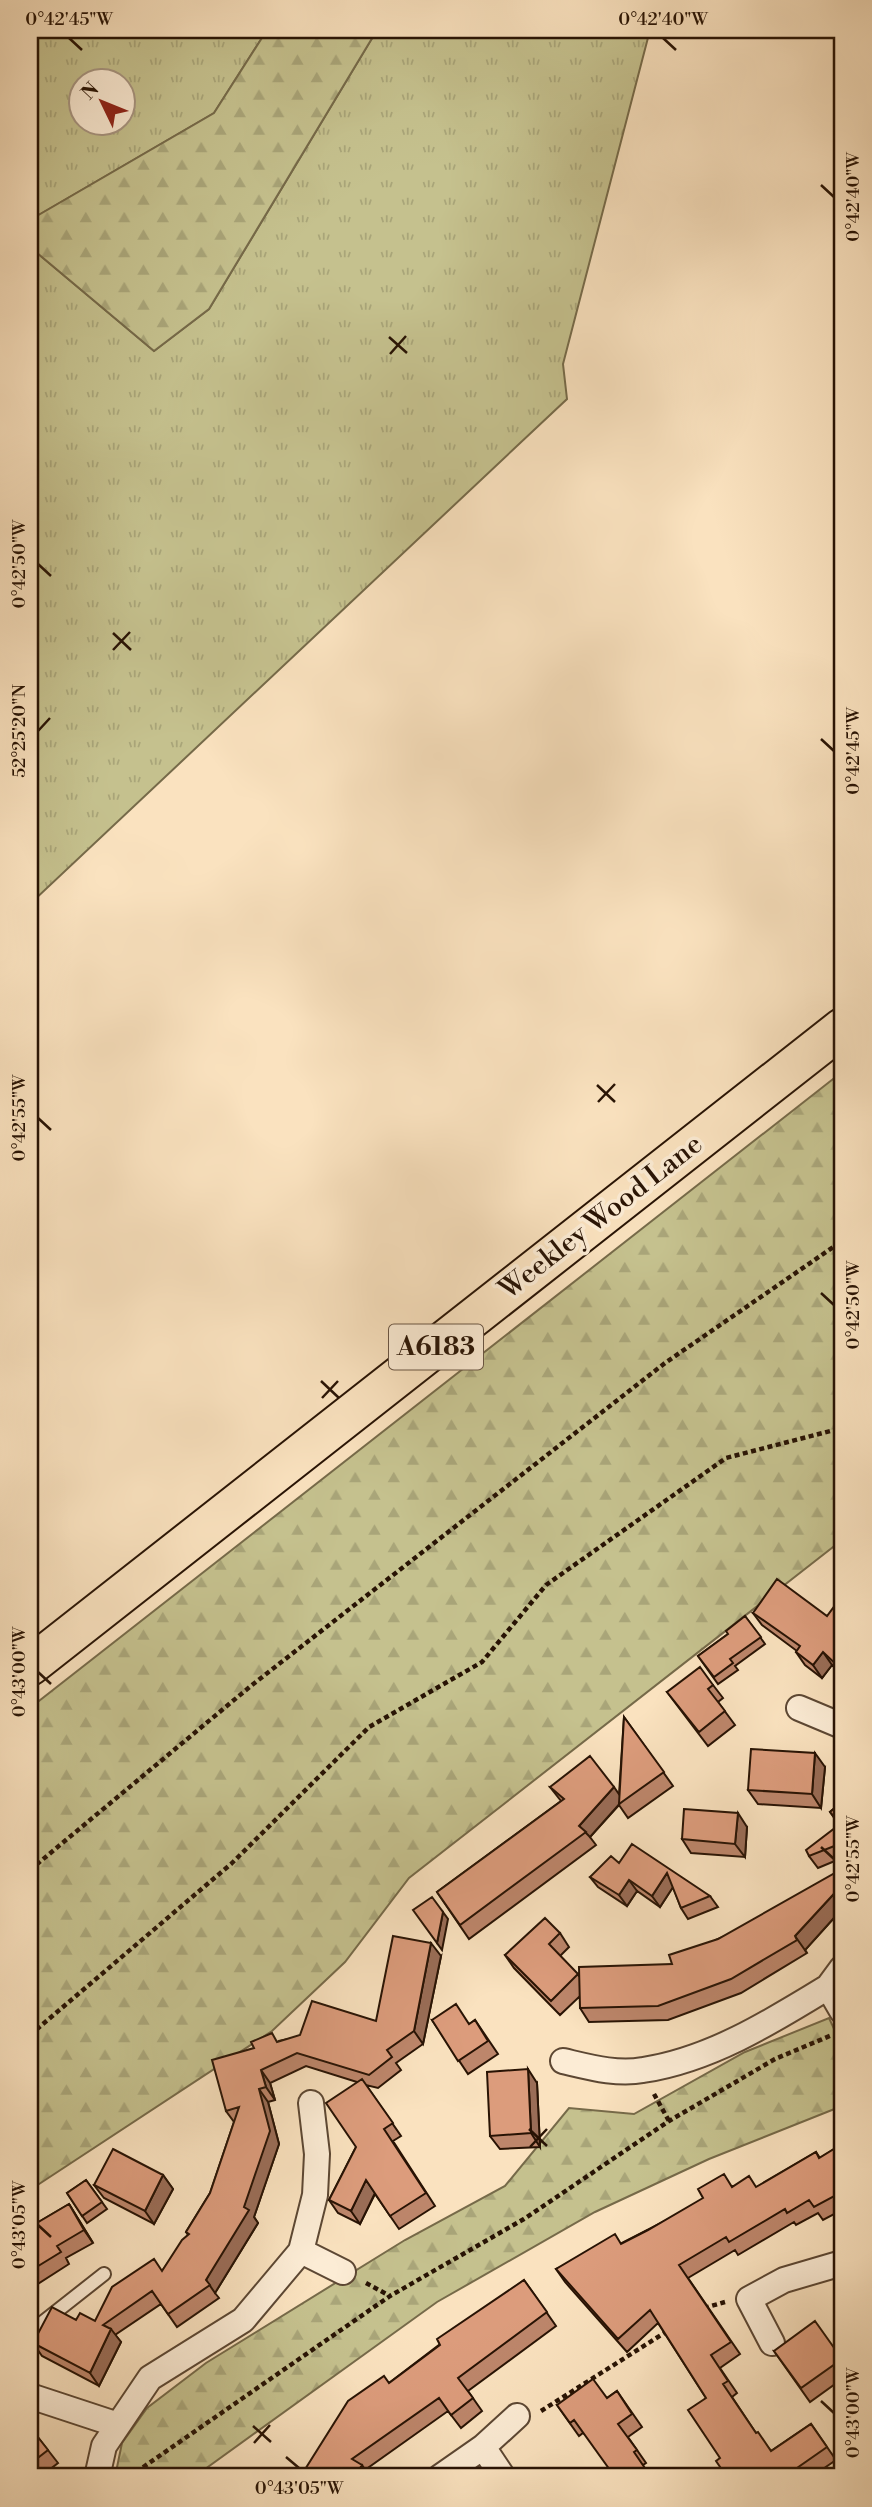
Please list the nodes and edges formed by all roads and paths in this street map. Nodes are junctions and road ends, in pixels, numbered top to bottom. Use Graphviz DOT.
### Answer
graph roads {
  1 [pos="842,1028"];
  2 [pos="842,1241"];
  3 [pos="842,1428"];
  4 [pos="30,1666"];
  5 [pos="799,1708"];
  6 [pos="842,1726"];
  7 [pos="30,1870"];
  8 [pos="835,1978"];
  9 [pos="842,2011"];
  10 [pos="842,2031"];
  11 [pos="30,2035"];
  12 [pos="563,2062"];
  13 [pos="656,2098"];
  14 [pos="311,2103"];
  15 [pos="669,2121"];
  16 [pos="301,2251"];
  17 [pos="842,2263"];
  18 [pos="343,2272"];
  19 [pos="104,2274"];
  20 [pos="749,2299"];
  21 [pos="699,2311"];
  22 [pos="675,2326"];
  23 [pos="30,2338"];
  24 [pos="772,2343"];
  25 [pos="30,2396"];
  26 [pos="517,2416"];
  27 [pos="118,2425"];
  28 [pos="483,2447"];
  29 [pos="97,2477"];
  30 [pos="129,2477"];
  31 [pos="440,2477"];
  32 [pos="503,2477"];
  1 -- 4 [label="main road, Weekley Wood Lane / A6183"];
  2 -- 7 [label="path"];
  3 -- 11 [label="path"];
  5 -- 6 [label="street"];
  8 -- 9 [label="street"];
  8 -- 12 [label="street"];
  10 -- 15 [label="path"];
  13 -- 15 [label="path"];
  14 -- 16 [label="street"];
  15 -- 30 [label="path"];
  16 -- 18 [label="street"];
  16 -- 27 [label="street"];
  17 -- 20 [label="street"];
  19 -- 23 [label="lane"];
  20 -- 21 [label="path"];
  20 -- 24 [label="street"];
  22 -- 26 [label="path"];
  25 -- 27 [label="street"];
  26 -- 28 [label="street"];
  27 -- 29 [label="street"];
  28 -- 31 [label="street"];
  28 -- 32 [label="street"];
}
